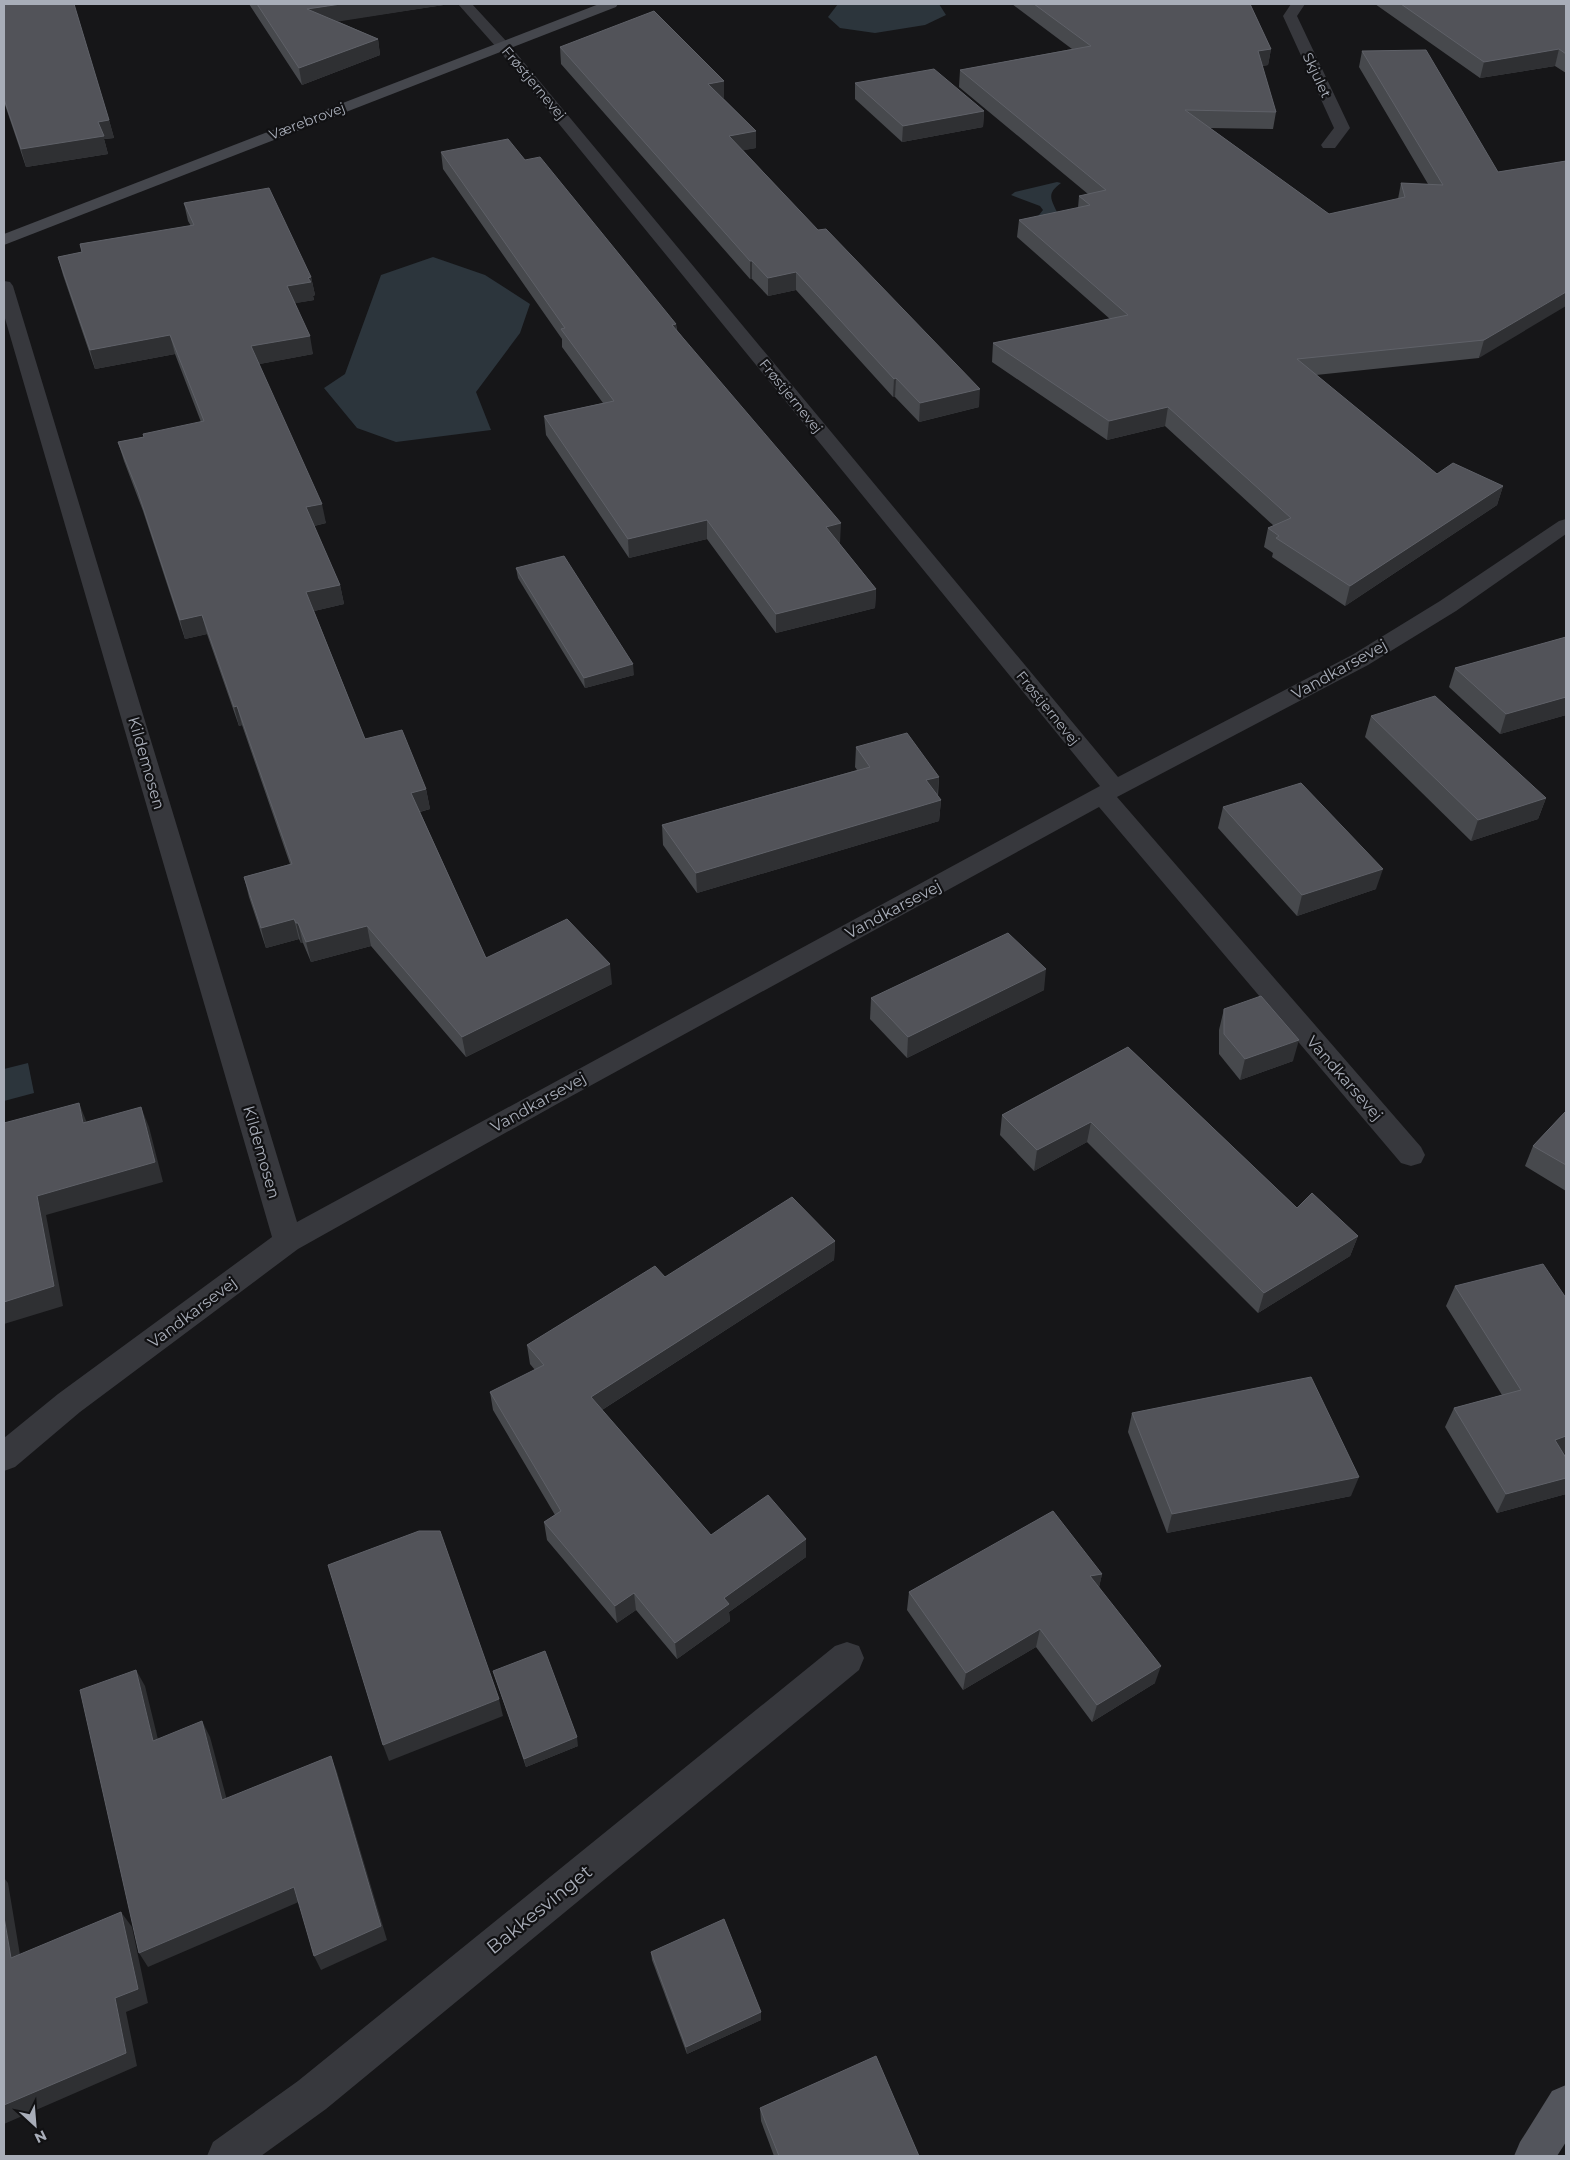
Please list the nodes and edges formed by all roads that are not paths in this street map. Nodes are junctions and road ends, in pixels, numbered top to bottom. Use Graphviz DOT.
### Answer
graph roads {
  1 [pos="466,4"];
  2 [pos="611,4"];
  3 [pos="1298,4"];
  4 [pos="502,45"];
  5 [pos="1329,145"];
  6 [pos="4,240"];
  7 [pos="4,286"];
  8 [pos="1566,526"];
  9 [pos="1109,792"];
  10 [pos="1411,1155"];
  11 [pos="288,1241"];
  12 [pos="4,1457"];
  13 [pos="847,1658"];
  14 [pos="1566,2106"];
  15 [pos="227,2156"];
  16 [pos="1534,2156"];
  1 -- 4 [label="street, Frøstjernevej"];
  2 -- 4 [label="street, Værebrovej"];
  3 -- 5 [label="street, Skjulet"];
  4 -- 6 [label="street, Værebrovej"];
  4 -- 9 [label="street, Frøstjernevej"];
  7 -- 11 [label="street, Kildemosen"];
  8 -- 9 [label="street, Vandkarsevej"];
  9 -- 10 [label="street, Vandkarsevej"];
  9 -- 11 [label="street, Vandkarsevej"];
  11 -- 12 [label="street, Vandkarsevej"];
  13 -- 15 [label="street, Bakkesvinget"];
  14 -- 16 [label="main road"];
}
